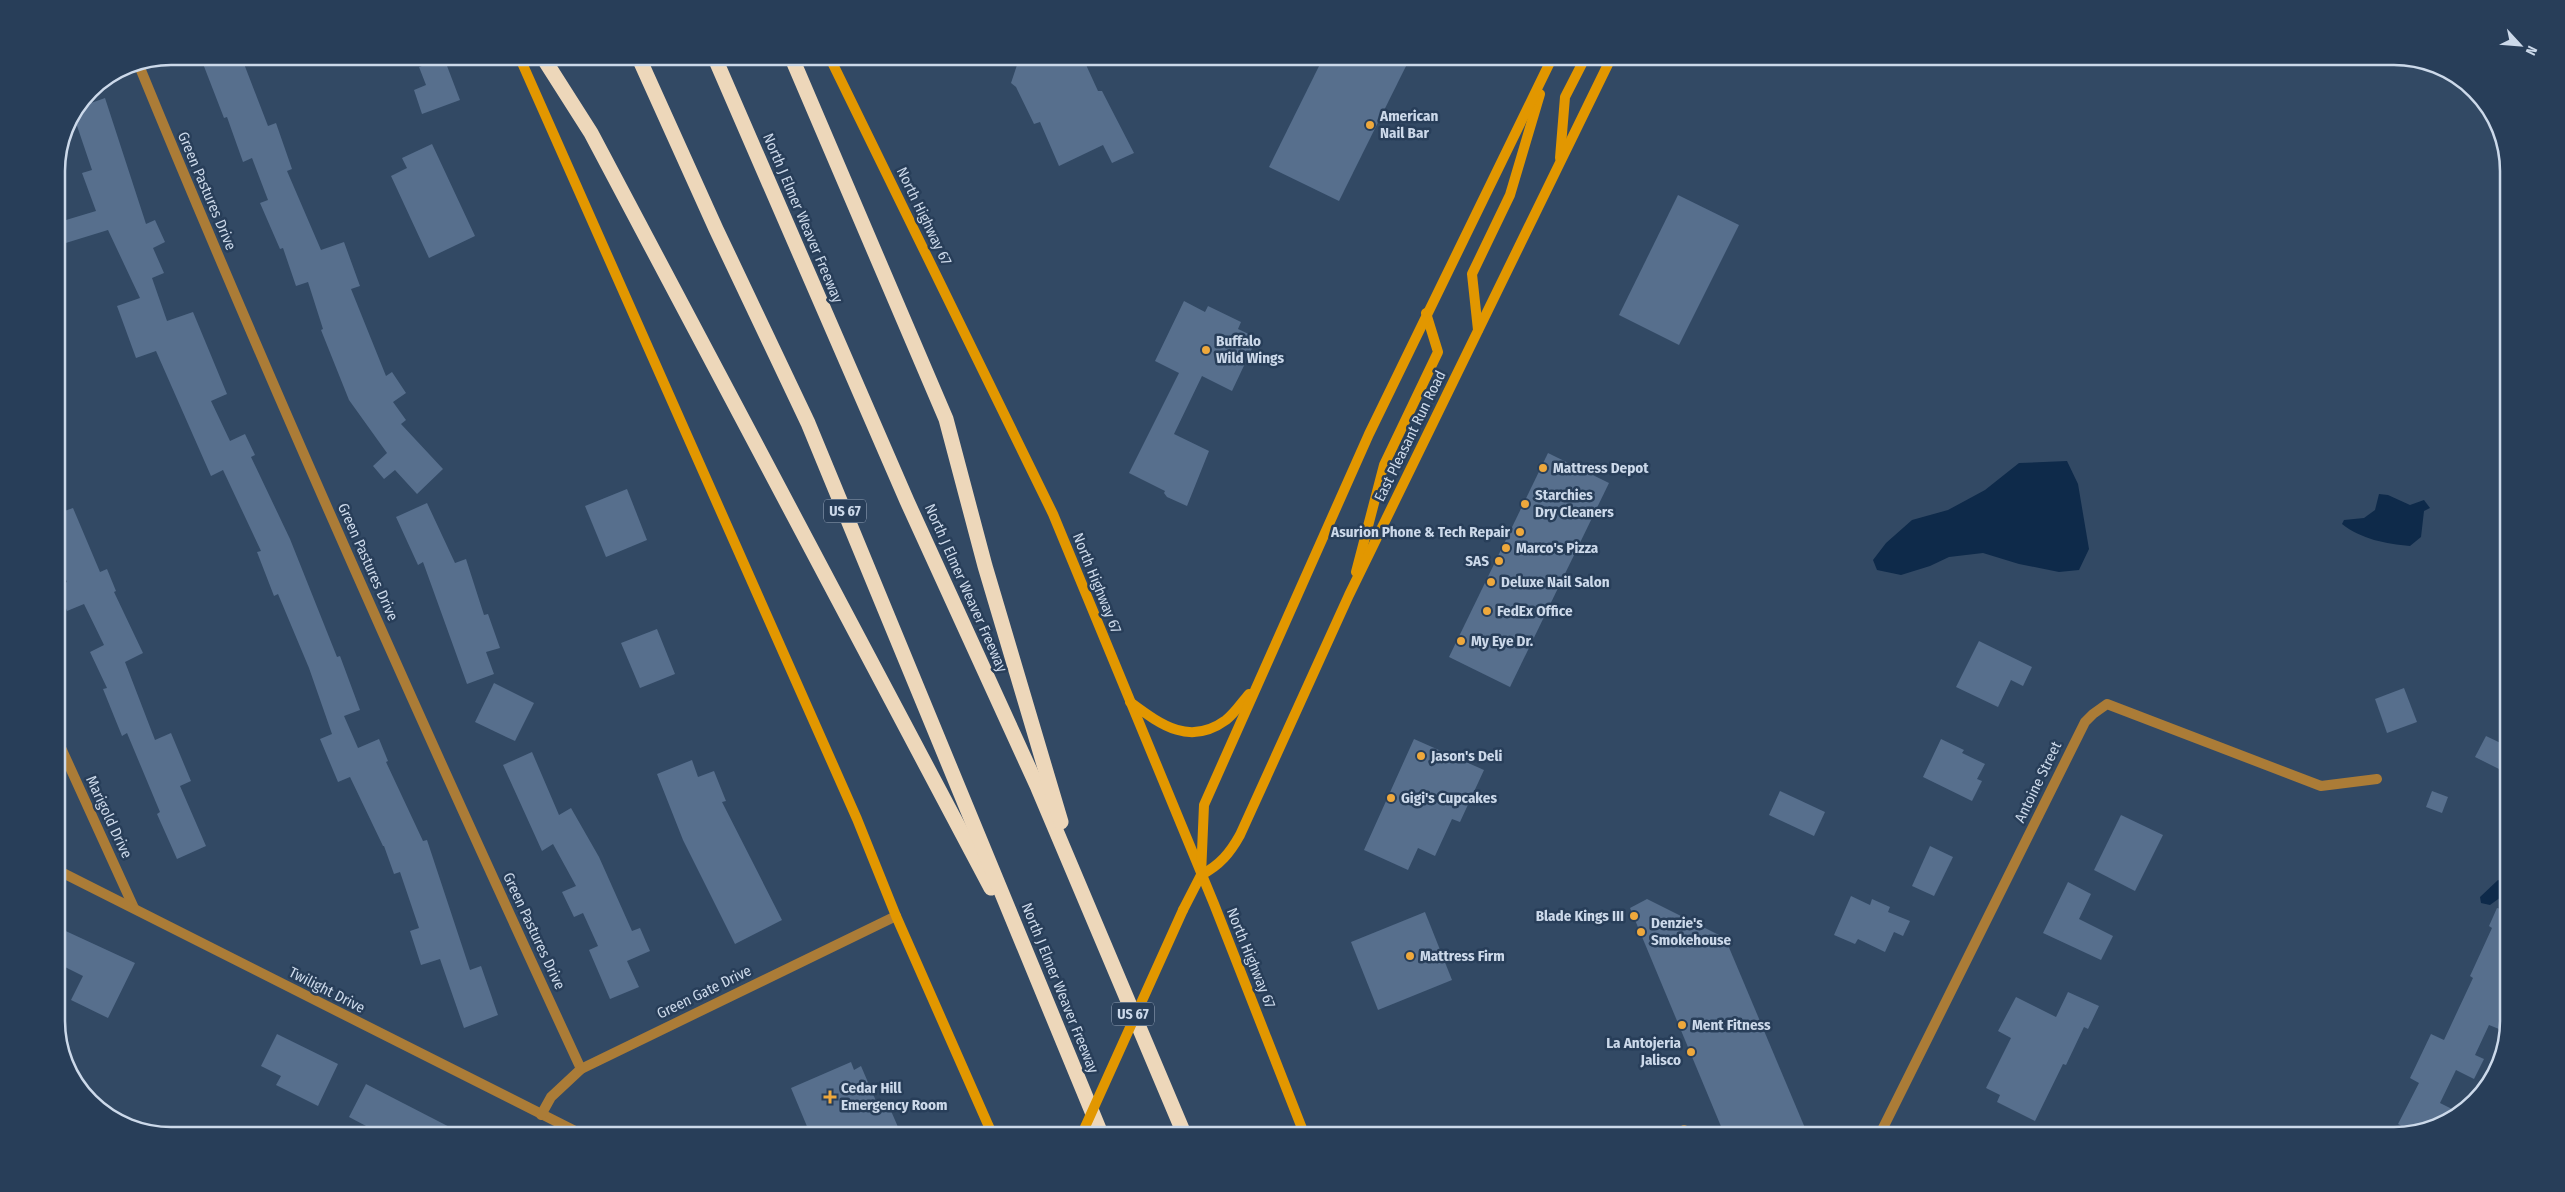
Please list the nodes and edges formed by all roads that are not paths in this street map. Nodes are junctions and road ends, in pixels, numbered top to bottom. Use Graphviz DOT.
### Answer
graph roads {
  1 [pos="523,65"];
  2 [pos="548,65"];
  3 [pos="642,65"];
  4 [pos="718,65"];
  5 [pos="795,65"];
  6 [pos="833,65"];
  7 [pos="1549,65"];
  8 [pos="1549,65"];
  9 [pos="1581,65"];
  10 [pos="1608,65"];
  11 [pos="141,70"];
  12 [pos="1559,164"];
  13 [pos="1426,313"];
  14 [pos="1478,330"];
  15 [pos="1350,595"];
  16 [pos="1255,688"];
  17 [pos="1128,701"];
  18 [pos="65,758"];
  19 [pos="2377,780"];
  20 [pos="65,874"];
  21 [pos="1201,875"];
  22 [pos="1082,893"];
  23 [pos="134,908"];
  24 [pos="896,916"];
  25 [pos="1035,974"];
  26 [pos="581,1069"];
  27 [pos="541,1115"];
  28 [pos="566,1127"];
  29 [pos="989,1127"];
  30 [pos="1085,1127"];
  31 [pos="1098,1127"];
  32 [pos="1181,1127"];
  33 [pos="1301,1127"];
  34 [pos="1883,1127"];
  1 -- 24 [label="main road"];
  2 -- 25 [label="highway"];
  3 -- 25 [label="highway, North J Elmer Weaver Freeway / US 67"];
  4 -- 22 [label="highway, North J Elmer Weaver Freeway / US 67"];
  5 -- 22 [label="highway"];
  6 -- 17 [label="main road, North Highway 67"];
  7 -- 13 [label="main road"];
  8 -- 14 [label="main road"];
  9 -- 12 [label="main road"];
  10 -- 12 [label="main road, East Pleasant Run Road"];
  11 -- 26 [label="street, Green Pastures Drive"];
  12 -- 14 [label="main road, East Pleasant Run Road"];
  13 -- 15 [label="main road"];
  13 -- 16 [label="main road"];
  14 -- 15 [label="main road, East Pleasant Run Road"];
  15 -- 21 [label="main road, East Pleasant Run Road"];
  16 -- 17 [label="main road"];
  16 -- 21 [label="main road"];
  17 -- 21 [label="main road, North Highway 67"];
  18 -- 23 [label="street, Marigold Drive"];
  19 -- 34 [label="street, Antoine Street"];
  20 -- 23 [label="street, Twilight Drive"];
  21 -- 30 [label="main road, bridge"];
  21 -- 33 [label="main road, North Highway 67"];
  22 -- 32 [label="highway, North J Elmer Weaver Freeway / US 67"];
  23 -- 27 [label="street, Twilight Drive"];
  24 -- 26 [label="street, Green Gate Drive"];
  24 -- 29 [label="main road"];
  25 -- 31 [label="highway, North J Elmer Weaver Freeway / US 67"];
  26 -- 27 [label="street, Green Gate Drive"];
  27 -- 28 [label="street, Twilight Drive"];
}
